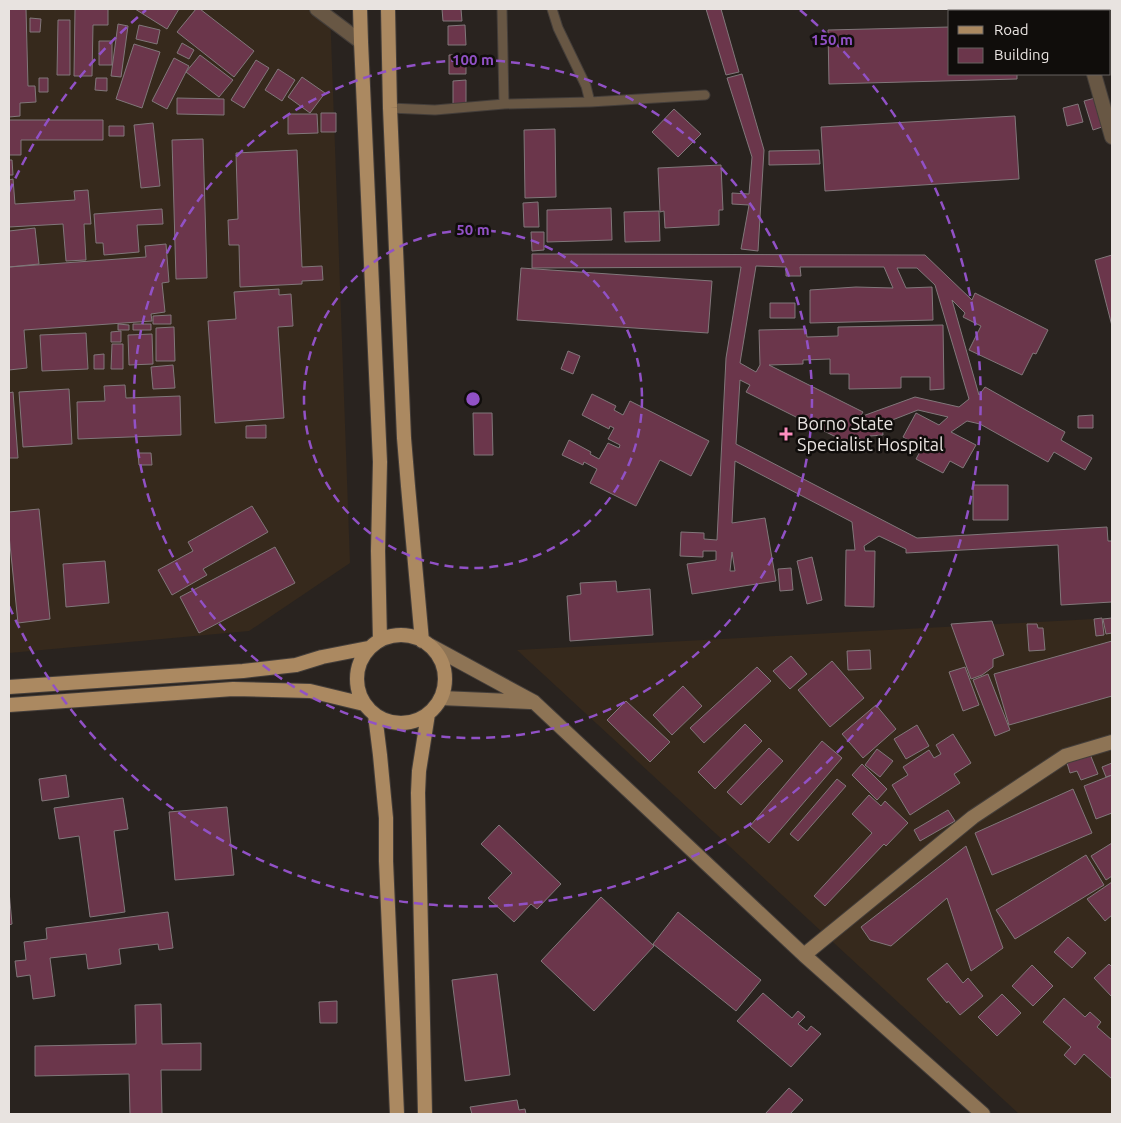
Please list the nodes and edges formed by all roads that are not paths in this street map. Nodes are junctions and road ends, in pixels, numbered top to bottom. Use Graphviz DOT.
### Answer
graph roads {
  1 [pos="317,9"];
  2 [pos="360,9"];
  3 [pos="388,9"];
  4 [pos="502,9"];
  5 [pos="552,9"];
  6 [pos="361,42"];
  7 [pos="1094,75"];
  8 [pos="705,95"];
  9 [pos="590,102"];
  10 [pos="504,104"];
  11 [pos="390,108"];
  12 [pos="1112,137"];
  13 [pos="380,640"];
  14 [pos="426,643"];
  15 [pos="368,648"];
  16 [pos="9,687"];
  17 [pos="441,698"];
  18 [pos="534,702"];
  19 [pos="364,704"];
  20 [pos="9,705"];
  21 [pos="428,714"];
  22 [pos="375,715"];
  23 [pos="1112,742"];
  24 [pos="804,955"];
  25 [pos="397,1114"];
  26 [pos="425,1114"];
  27 [pos="983,1114"];
  1 -- 6 [label="street"];
  2 -- 6 [label="main road"];
  3 -- 11 [label="main road"];
  4 -- 10 [label="lane"];
  5 -- 9 [label="lane"];
  6 -- 13 [label="main road"];
  7 -- 12 [label="street"];
  8 -- 9 [label="lane"];
  9 -- 10 [label="lane"];
  10 -- 11 [label="lane"];
  11 -- 14 [label="main road"];
  13 -- 14 [label="main road"];
  13 -- 15 [label="main road"];
  14 -- 17 [label="main road"];
  14 -- 18 [label="main road"];
  15 -- 16 [label="main road"];
  15 -- 19 [label="main road"];
  17 -- 18 [label="main road"];
  17 -- 21 [label="main road"];
  18 -- 24 [label="main road"];
  19 -- 20 [label="main road"];
  19 -- 22 [label="main road"];
  21 -- 22 [label="main road"];
  21 -- 26 [label="main road"];
  22 -- 25 [label="main road"];
  23 -- 24 [label="main road"];
  24 -- 27 [label="main road"];
}
